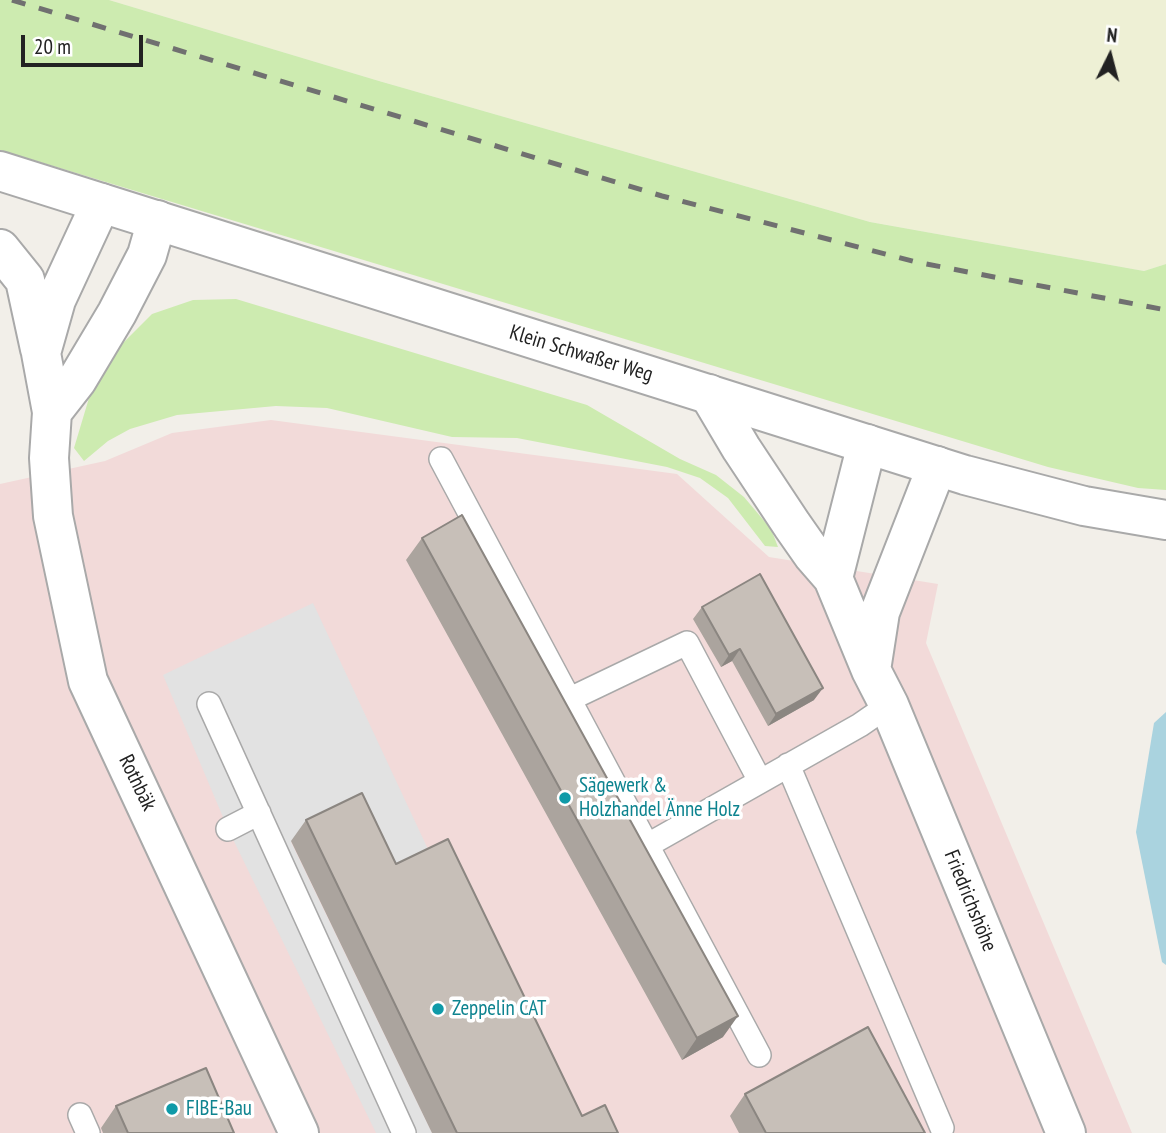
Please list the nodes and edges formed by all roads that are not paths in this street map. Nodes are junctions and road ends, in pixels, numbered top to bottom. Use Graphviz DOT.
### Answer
graph roads {
  1 [pos="0,170"];
  2 [pos="102,203"];
  3 [pos="157,220"];
  4 [pos="0,249"];
  5 [pos="41,353"];
  6 [pos="709,394"];
  7 [pos="52,412"];
  8 [pos="867,444"];
  9 [pos="441,459"];
  10 [pos="937,466"];
  11 [pos="1166,520"];
  12 [pos="833,578"];
  13 [pos="871,670"];
  14 [pos="569,699"];
  15 [pos="209,704"];
  16 [pos="889,705"];
  17 [pos="788,765"];
  18 [pos="760,781"];
  19 [pos="259,813"];
  20 [pos="228,829"];
  21 [pos="648,845"];
  22 [pos="759,1055"];
  23 [pos="942,1128"];
  24 [pos="299,1133"];
  25 [pos="404,1133"];
  26 [pos="1066,1133"];
  1 -- 2 [label="street, Klein Schwaßer Weg"];
  2 -- 3 [label="street, Klein Schwaßer Weg"];
  2 -- 5 [label="street, Rothbäk"];
  3 -- 6 [label="street, Klein Schwaßer Weg"];
  3 -- 7 [label="street"];
  4 -- 5 [label="street, Rothbäk"];
  5 -- 7 [label="street, Rothbäk"];
  6 -- 8 [label="street, Klein Schwaßer Weg"];
  6 -- 12 [label="street, Friedrichshöhe"];
  7 -- 24 [label="street, Rothbäk"];
  8 -- 10 [label="street, Klein Schwaßer Weg"];
  8 -- 12 [label="street"];
  9 -- 14 [label="lane"];
  10 -- 11 [label="street, Klein Schwaßer Weg"];
  10 -- 13 [label="street"];
  12 -- 13 [label="street, Friedrichshöhe"];
  13 -- 16 [label="street, Friedrichshöhe"];
  14 -- 18 [label="lane"];
  14 -- 21 [label="lane"];
  15 -- 19 [label="lane"];
  16 -- 17 [label="lane"];
  16 -- 26 [label="street, Friedrichshöhe"];
  17 -- 18 [label="lane"];
  17 -- 23 [label="lane"];
  18 -- 21 [label="lane"];
  19 -- 20 [label="lane"];
  19 -- 25 [label="lane"];
  21 -- 22 [label="lane"];
}
